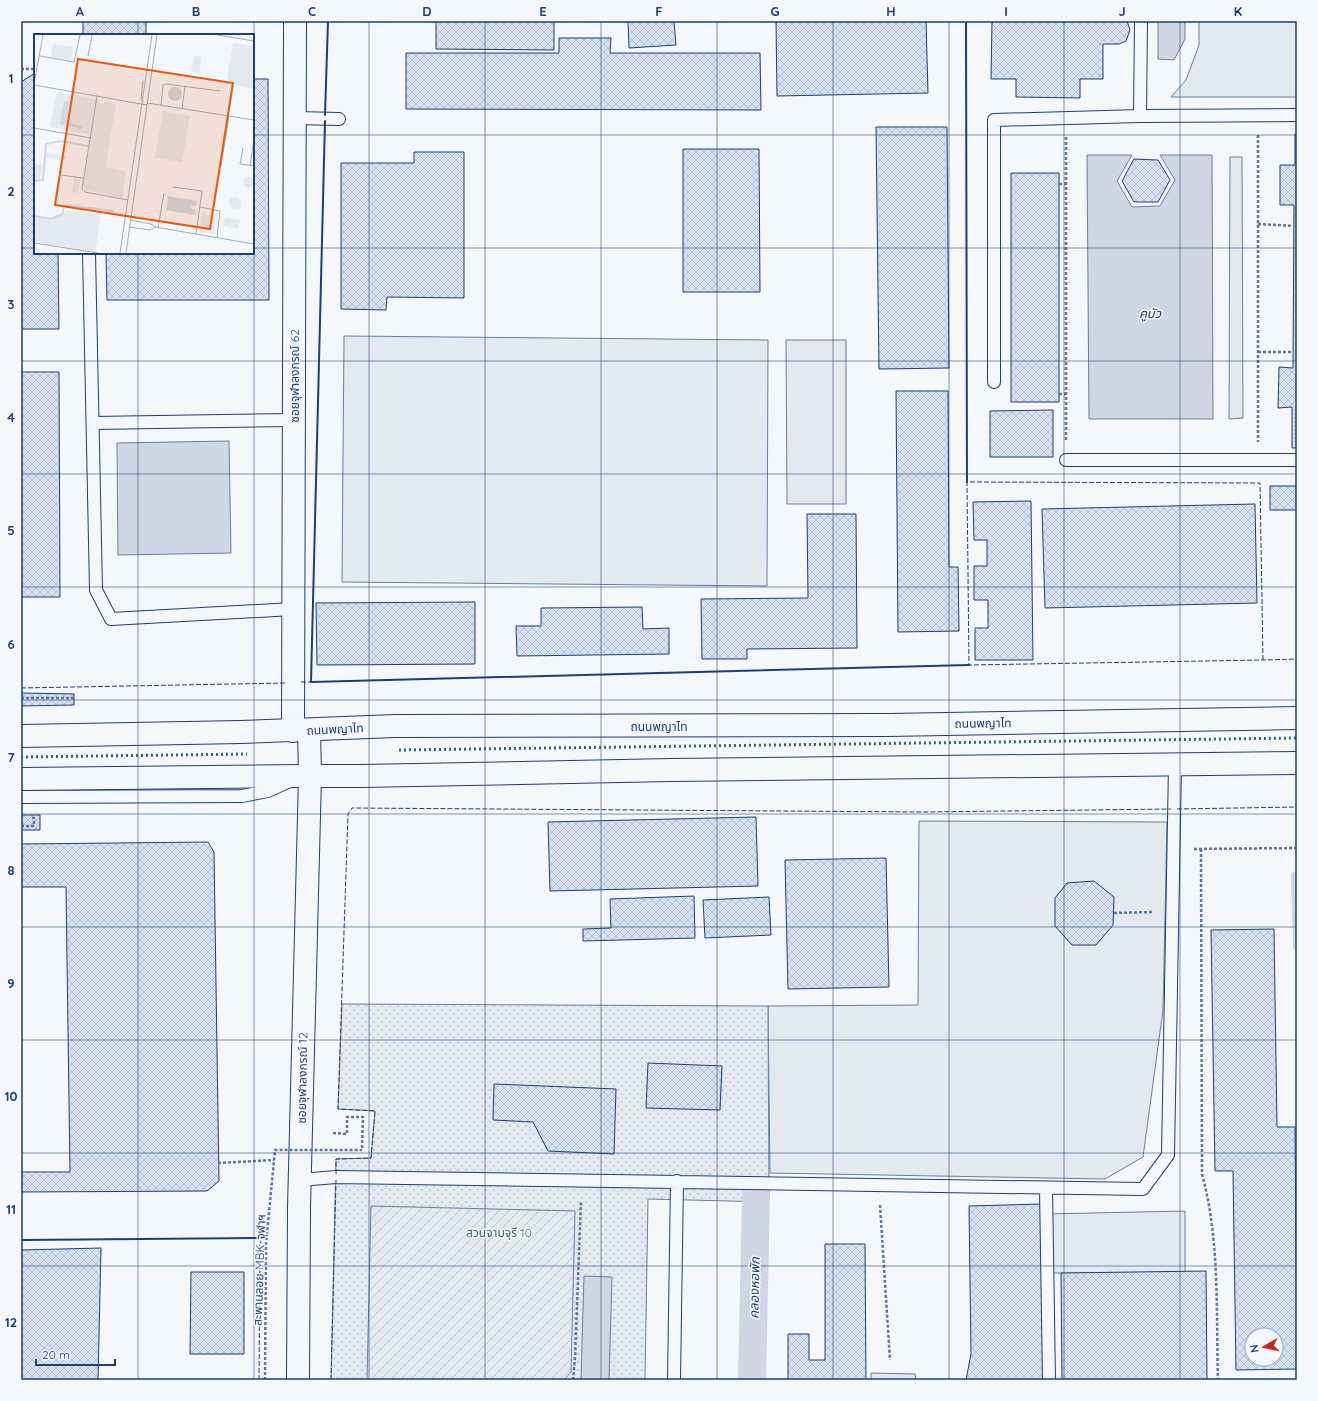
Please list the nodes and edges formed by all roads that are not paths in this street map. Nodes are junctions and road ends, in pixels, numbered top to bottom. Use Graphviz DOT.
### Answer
graph roads {
  1 [pos="295,21"];
  2 [pos="1141,21"];
  3 [pos="1297,115"];
  4 [pos="1140,116"];
  5 [pos="303,118"];
  6 [pos="339,119"];
  7 [pos="89,254"];
  8 [pos="994,382"];
  9 [pos="294,420"];
  10 [pos="93,423"];
  11 [pos="1066,460"];
  12 [pos="1297,460"];
  13 [pos="293,609"];
  14 [pos="1297,718"];
  15 [pos="301,730"];
  16 [pos="21,736"];
  17 [pos="1297,763"];
  18 [pos="1175,765"];
  19 [pos="306,776"];
  20 [pos="21,779"];
  21 [pos="21,797"];
  22 [pos="300,1180"];
  23 [pos="677,1181"];
  24 [pos="1046,1188"];
  25 [pos="298,1380"];
  26 [pos="674,1380"];
  27 [pos="1049,1380"];
  1 -- 5 [label="main road, ซอยจุฬาลงกรณ์ 62"];
  2 -- 4 [label="lane"];
  3 -- 4 [label="lane"];
  4 -- 8 [label="lane"];
  5 -- 6 [label="lane"];
  5 -- 9 [label="main road, ซอยจุฬาลงกรณ์ 62"];
  7 -- 10 [label="lane"];
  9 -- 10 [label="lane"];
  9 -- 13 [label="main road, ซอยจุฬาลงกรณ์ 62"];
  10 -- 13 [label="lane"];
  11 -- 12 [label="lane"];
  13 -- 15 [label="main road, ซอยจุฬาลงกรณ์ 62"];
  14 -- 15 [label="main road, ถนนพญาไท"];
  15 -- 16 [label="main road, ถนนพญาไท"];
  15 -- 19 [label="main road, ซอยจุฬาลงกรณ์ 12"];
  17 -- 18 [label="main road"];
  18 -- 19 [label="main road"];
  18 -- 24 [label="lane"];
  19 -- 20 [label="main road"];
  19 -- 21 [label="lane"];
  19 -- 22 [label="main road, ซอยจุฬาลงกรณ์ 12"];
  22 -- 23 [label="lane"];
  22 -- 25 [label="main road, ซอยจุฬาลงกรณ์ 12"];
  23 -- 24 [label="lane"];
  23 -- 26 [label="lane"];
  24 -- 27 [label="lane"];
}
